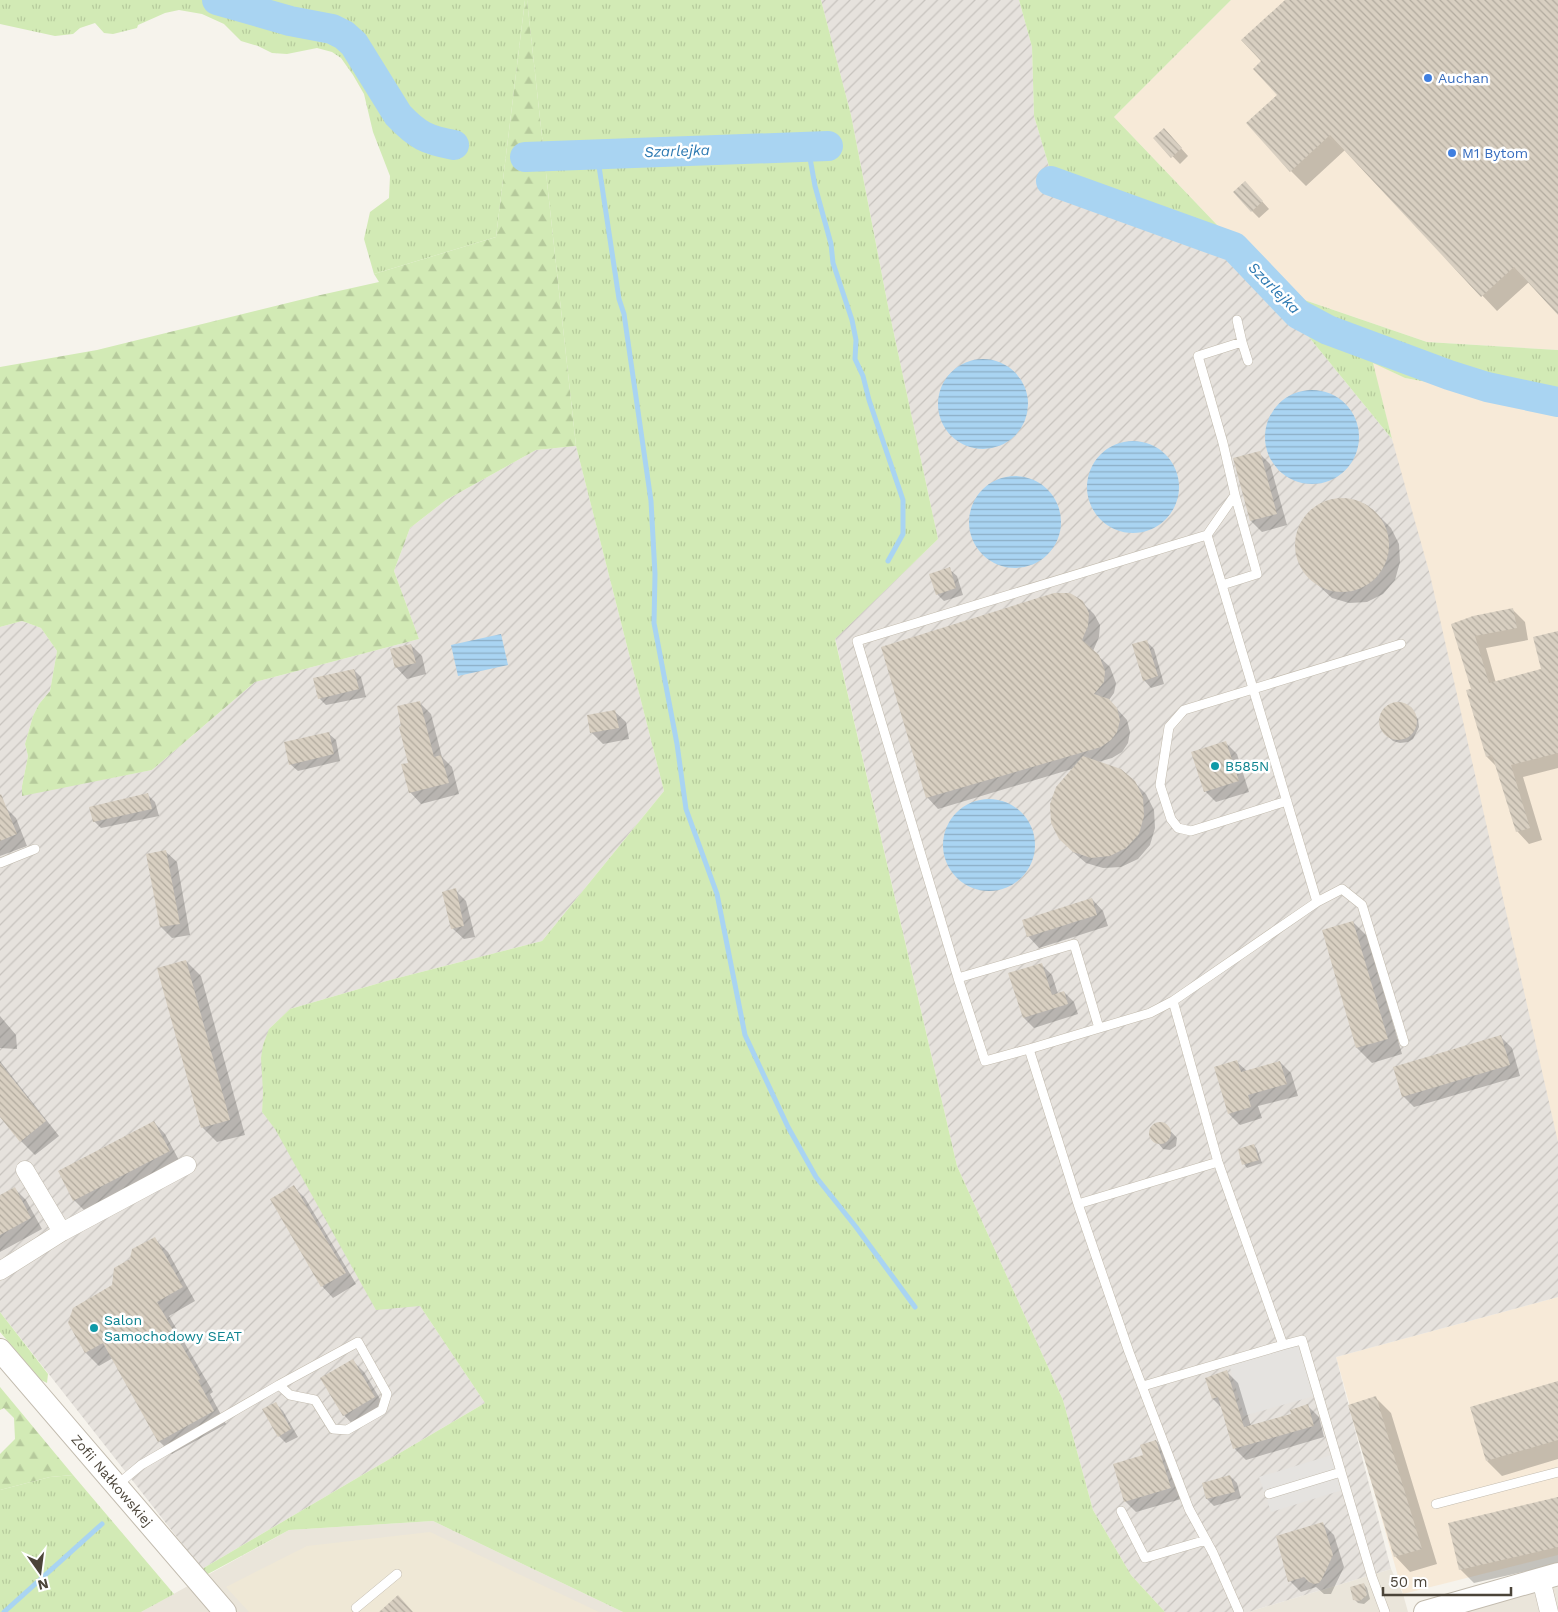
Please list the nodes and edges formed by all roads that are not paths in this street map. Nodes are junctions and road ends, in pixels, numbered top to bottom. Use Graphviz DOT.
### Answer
graph roads {
  1 [pos="1236,320"];
  2 [pos="1242,342"];
  3 [pos="1248,361"];
  4 [pos="1235,495"];
  5 [pos="1207,535"];
  6 [pos="1222,585"];
  7 [pos="1401,644"];
  8 [pos="1253,690"];
  9 [pos="1286,801"];
  10 [pos="35,850"];
  11 [pos="0,863"];
  12 [pos="1317,902"];
  13 [pos="958,978"];
  14 [pos="1173,1001"];
  15 [pos="1099,1028"];
  16 [pos="1404,1042"];
  17 [pos="1029,1049"];
  18 [pos="1218,1162"];
  19 [pos="187,1165"];
  20 [pos="25,1170"];
  21 [pos="1078,1204"];
  22 [pos="62,1232"];
  23 [pos="0,1271"];
  24 [pos="1283,1346"];
  25 [pos="0,1350"];
  26 [pos="279,1385"];
  27 [pos="1143,1386"];
  28 [pos="1341,1472"];
  29 [pos="1558,1472"];
  30 [pos="116,1486"];
  31 [pos="1269,1494"];
  32 [pos="1436,1504"];
  33 [pos="1121,1511"];
  34 [pos="1206,1540"];
  35 [pos="397,1574"];
  36 [pos="1550,1577"];
  37 [pos="222,1611"];
  38 [pos="355,1611"];
  39 [pos="1239,1612"];
  40 [pos="1385,1612"];
  41 [pos="1425,1612"];
  42 [pos="1549,1612"];
  1 -- 2 [label="lane"];
  2 -- 3 [label="lane"];
  2 -- 4 [label="lane"];
  4 -- 5 [label="lane"];
  4 -- 6 [label="lane"];
  5 -- 6 [label="lane"];
  5 -- 13 [label="lane"];
  6 -- 8 [label="lane"];
  7 -- 8 [label="lane"];
  8 -- 9 [label="lane"];
  8 -- 9 [label="lane"];
  9 -- 12 [label="lane"];
  10 -- 11 [label="lane"];
  12 -- 14 [label="lane"];
  12 -- 16 [label="lane"];
  13 -- 15 [label="lane"];
  13 -- 17 [label="lane"];
  14 -- 15 [label="lane"];
  14 -- 18 [label="lane"];
  15 -- 17 [label="lane"];
  17 -- 21 [label="lane"];
  18 -- 21 [label="lane"];
  18 -- 24 [label="lane"];
  19 -- 22 [label="street"];
  20 -- 22 [label="street"];
  21 -- 27 [label="lane"];
  22 -- 23 [label="street"];
  24 -- 27 [label="lane"];
  24 -- 28 [label="lane"];
  25 -- 30 [label="street, Zofii Nałkowskiej"];
  26 -- 26 [label="lane"];
  26 -- 30 [label="lane"];
  27 -- 34 [label="lane"];
  28 -- 31 [label="lane"];
  28 -- 40 [label="lane"];
  29 -- 32 [label="lane"];
  30 -- 37 [label="street, Zofii Nałkowskiej"];
  33 -- 34 [label="lane"];
  34 -- 39 [label="lane"];
  35 -- 38 [label="lane"];
  36 -- 41 [label="street"];
  36 -- 42 [label="street"];
}
